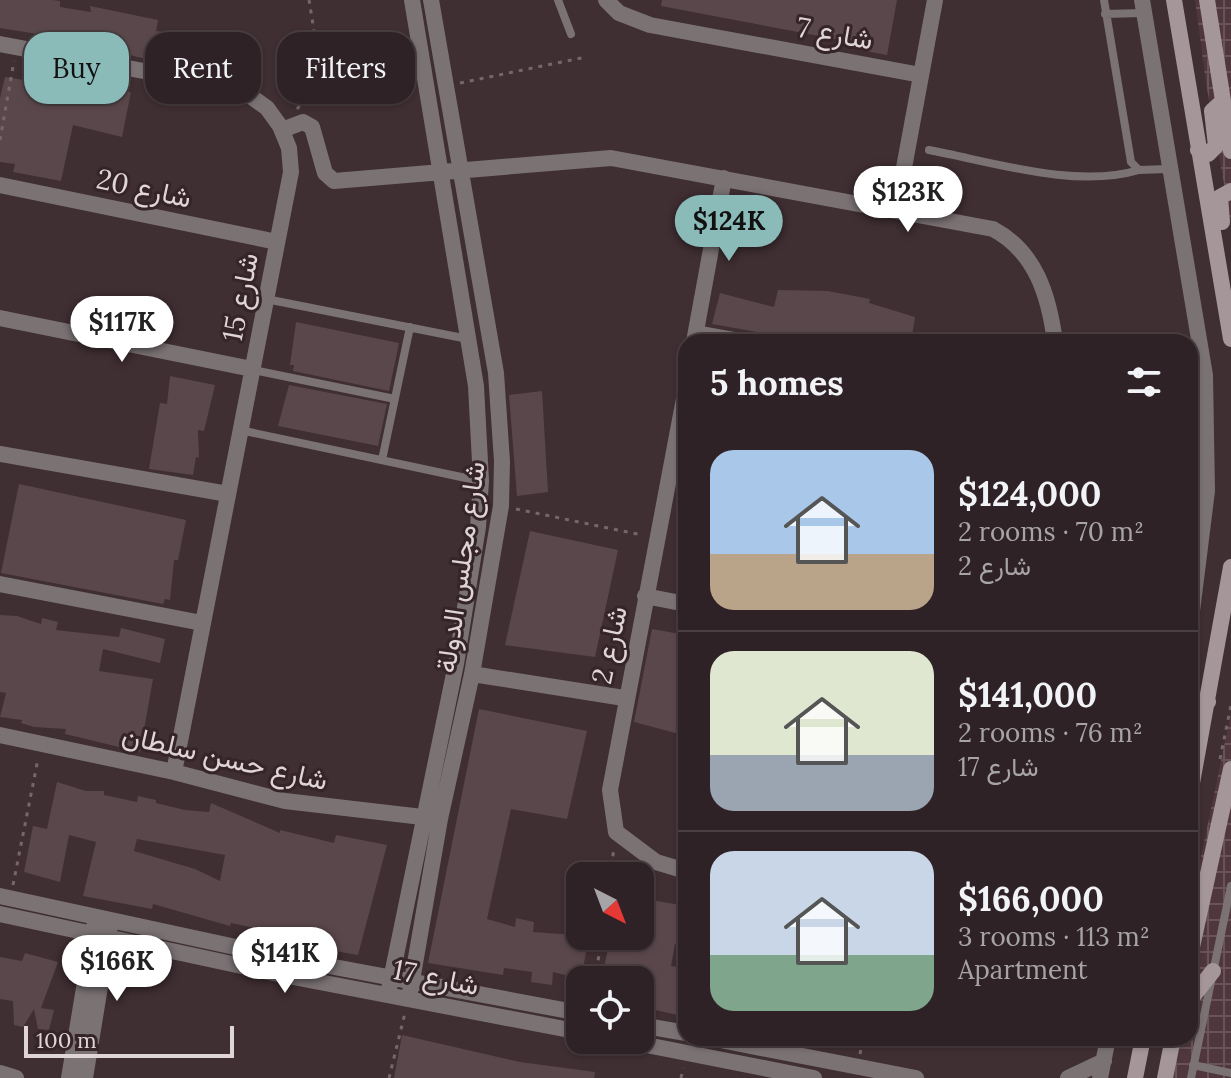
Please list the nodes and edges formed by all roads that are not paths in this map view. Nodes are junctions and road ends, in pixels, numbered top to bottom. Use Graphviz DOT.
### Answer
graph roads {
  1 [pos="412,0"];
  2 [pos="431,0"];
  3 [pos="558,0"];
  4 [pos="606,0"];
  5 [pos="935,0"];
  6 [pos="1104,0"];
  7 [pos="1174,0"];
  8 [pos="1207,0"];
  9 [pos="1142,7"];
  10 [pos="1105,14"];
  11 [pos="571,34"];
  12 [pos="8,46"];
  13 [pos="921,75"];
  14 [pos="1222,102"];
  15 [pos="281,128"];
  16 [pos="929,150"];
  17 [pos="1198,150"];
  18 [pos="1231,151"];
  19 [pos="1168,169"];
  20 [pos="1139,170"];
  21 [pos="460,171"];
  22 [pos="441,174"];
  23 [pos="724,178"];
  24 [pos="0,185"];
  25 [pos="1231,191"];
  26 [pos="896,211"];
  27 [pos="1216,241"];
  28 [pos="277,242"];
  29 [pos="266,299"];
  30 [pos="0,318"];
  31 [pos="410,327"];
  32 [pos="696,334"];
  33 [pos="1053,334"];
  34 [pos="469,339"];
  35 [pos="1231,339"];
  36 [pos="252,369"];
  37 [pos="395,399"];
  38 [pos="240,430"];
  39 [pos="0,454"];
  40 [pos="678,456"];
  41 [pos="382,460"];
  42 [pos="481,481"];
  43 [pos="228,494"];
  44 [pos="1231,567"];
  45 [pos="1198,579"];
  46 [pos="0,584"];
  47 [pos="645,596"];
  48 [pos="678,602"];
  49 [pos="202,623"];
  50 [pos="472,674"];
  51 [pos="624,698"];
  52 [pos="1208,702"];
  53 [pos="1198,709"];
  54 [pos="0,735"];
  55 [pos="1198,753"];
  56 [pos="1231,769"];
  57 [pos="174,772"];
  58 [pos="423,817"];
  59 [pos="440,819"];
  60 [pos="678,869"];
  61 [pos="1231,886"];
  62 [pos="5,897"];
  63 [pos="0,914"];
  64 [pos="1198,920"];
  65 [pos="102,926"];
  66 [pos="1220,939"];
  67 [pos="1231,942"];
  68 [pos="1213,971"];
  69 [pos="391,976"];
  70 [pos="412,980"];
  71 [pos="1198,990"];
  72 [pos="388,994"];
  73 [pos="409,998"];
  74 [pos="566,1010"];
  75 [pos="654,1027"];
  76 [pos="566,1029"];
  77 [pos="678,1032"];
  78 [pos="1198,1042"];
  79 [pos="654,1046"];
  80 [pos="751,1046"];
  81 [pos="1106,1046"];
  82 [pos="1141,1046"];
  83 [pos="1171,1046"];
  84 [pos="1197,1046"];
  85 [pos="1193,1065"];
  86 [pos="1102,1070"];
  87 [pos="0,1073"];
  88 [pos="1231,1073"];
  89 [pos="16,1078"];
  90 [pos="69,1078"];
  91 [pos="85,1078"];
  92 [pos="814,1078"];
  93 [pos="916,1078"];
  94 [pos="1068,1078"];
  95 [pos="1135,1078"];
  96 [pos="1165,1078"];
  97 [pos="1191,1078"];
  1 -- 22 [label="street, شارع مجلس الدولة"];
  2 -- 21 [label="street, شارع مجلس الدولة"];
  3 -- 11 [label="lane"];
  4 -- 13 [label="street, شارع 7"];
  5 -- 13 [label="street"];
  6 -- 10 [label="lane"];
  7 -- 17 [label="main road"];
  8 -- 14 [label="main road"];
  9 -- 10 [label="lane"];
  9 -- 19 [label="street"];
  10 -- 20 [label="lane"];
  12 -- 15 [label="street"];
  13 -- 26 [label="street"];
  14 -- 17 [label="main road"];
  14 -- 18 [label="main road"];
  15 -- 22 [label="street"];
  15 -- 28 [label="street, شارع 15"];
  16 -- 20 [label="lane"];
  17 -- 27 [label="main road"];
  19 -- 20 [label="lane"];
  19 -- 45 [label="street"];
  21 -- 22 [label="street"];
  21 -- 23 [label="street"];
  21 -- 50 [label="street, شارع مجلس الدولة"];
  22 -- 34 [label="street, شارع مجلس الدولة"];
  23 -- 26 [label="street"];
  23 -- 32 [label="street"];
  24 -- 28 [label="street, شارع 20"];
  25 -- 27 [label="main road"];
  26 -- 33 [label="street"];
  27 -- 35 [label="main road"];
  28 -- 29 [label="street, شارع 15"];
  29 -- 31 [label="lane"];
  29 -- 36 [label="street, شارع 15"];
  30 -- 36 [label="street"];
  31 -- 34 [label="lane"];
  31 -- 37 [label="lane"];
  34 -- 42 [label="street, شارع مجلس الدولة"];
  36 -- 37 [label="lane"];
  36 -- 38 [label="street, شارع 15"];
  37 -- 41 [label="lane"];
  38 -- 41 [label="lane"];
  38 -- 43 [label="street, شارع 15"];
  39 -- 43 [label="street"];
  40 -- 47 [label="street, شارع 2"];
  41 -- 42 [label="lane"];
  42 -- 58 [label="street, شارع مجلس الدولة"];
  43 -- 49 [label="street, شارع 15"];
  44 -- 52 [label="main road"];
  46 -- 49 [label="street"];
  47 -- 48 [label="street"];
  47 -- 51 [label="street, شارع 2"];
  49 -- 57 [label="street, شارع 15"];
  50 -- 51 [label="street"];
  50 -- 59 [label="street, شارع مجلس الدولة"];
  51 -- 60 [label="street, شارع 2"];
  52 -- 53 [label="main road"];
  52 -- 55 [label="main road"];
  54 -- 57 [label="street, شارع حسن سلطان"];
  56 -- 64 [label="main road"];
  57 -- 58 [label="street, شارع حسن سلطان"];
  58 -- 59 [label="street, شارع حسن سلطان"];
  58 -- 69 [label="street, شارع مجلس الدولة"];
  59 -- 70 [label="street, شارع مجلس الدولة"];
  61 -- 66 [label="lane"];
  62 -- 65 [label="street, شارع 17"];
  63 -- 65 [label="street, شارع 17"];
  65 -- 69 [label="street, شارع 17"];
  65 -- 72 [label="street, شارع 17"];
  65 -- 90 [label="street"];
  65 -- 91 [label="street"];
  66 -- 67 [label="lane"];
  66 -- 68 [label="lane"];
  68 -- 71 [label="main road"];
  68 -- 78 [label="lane"];
  69 -- 70 [label="street, شارع 17"];
  69 -- 72 [label="street, شارع مجلس الدولة"];
  70 -- 73 [label="street, شارع مجلس الدولة"];
  70 -- 74 [label="street, شارع 17"];
  72 -- 73 [label="street, شارع 17"];
  73 -- 76 [label="street, شارع 17"];
  75 -- 77 [label="street"];
  79 -- 92 [label="street"];
  80 -- 93 [label="street"];
  81 -- 86 [label="street"];
  82 -- 95 [label="main road"];
  83 -- 96 [label="main road"];
  84 -- 85 [label="lane"];
  85 -- 88 [label="lane"];
  85 -- 97 [label="lane"];
  86 -- 94 [label="street"];
  87 -- 89 [label="street"];
}
